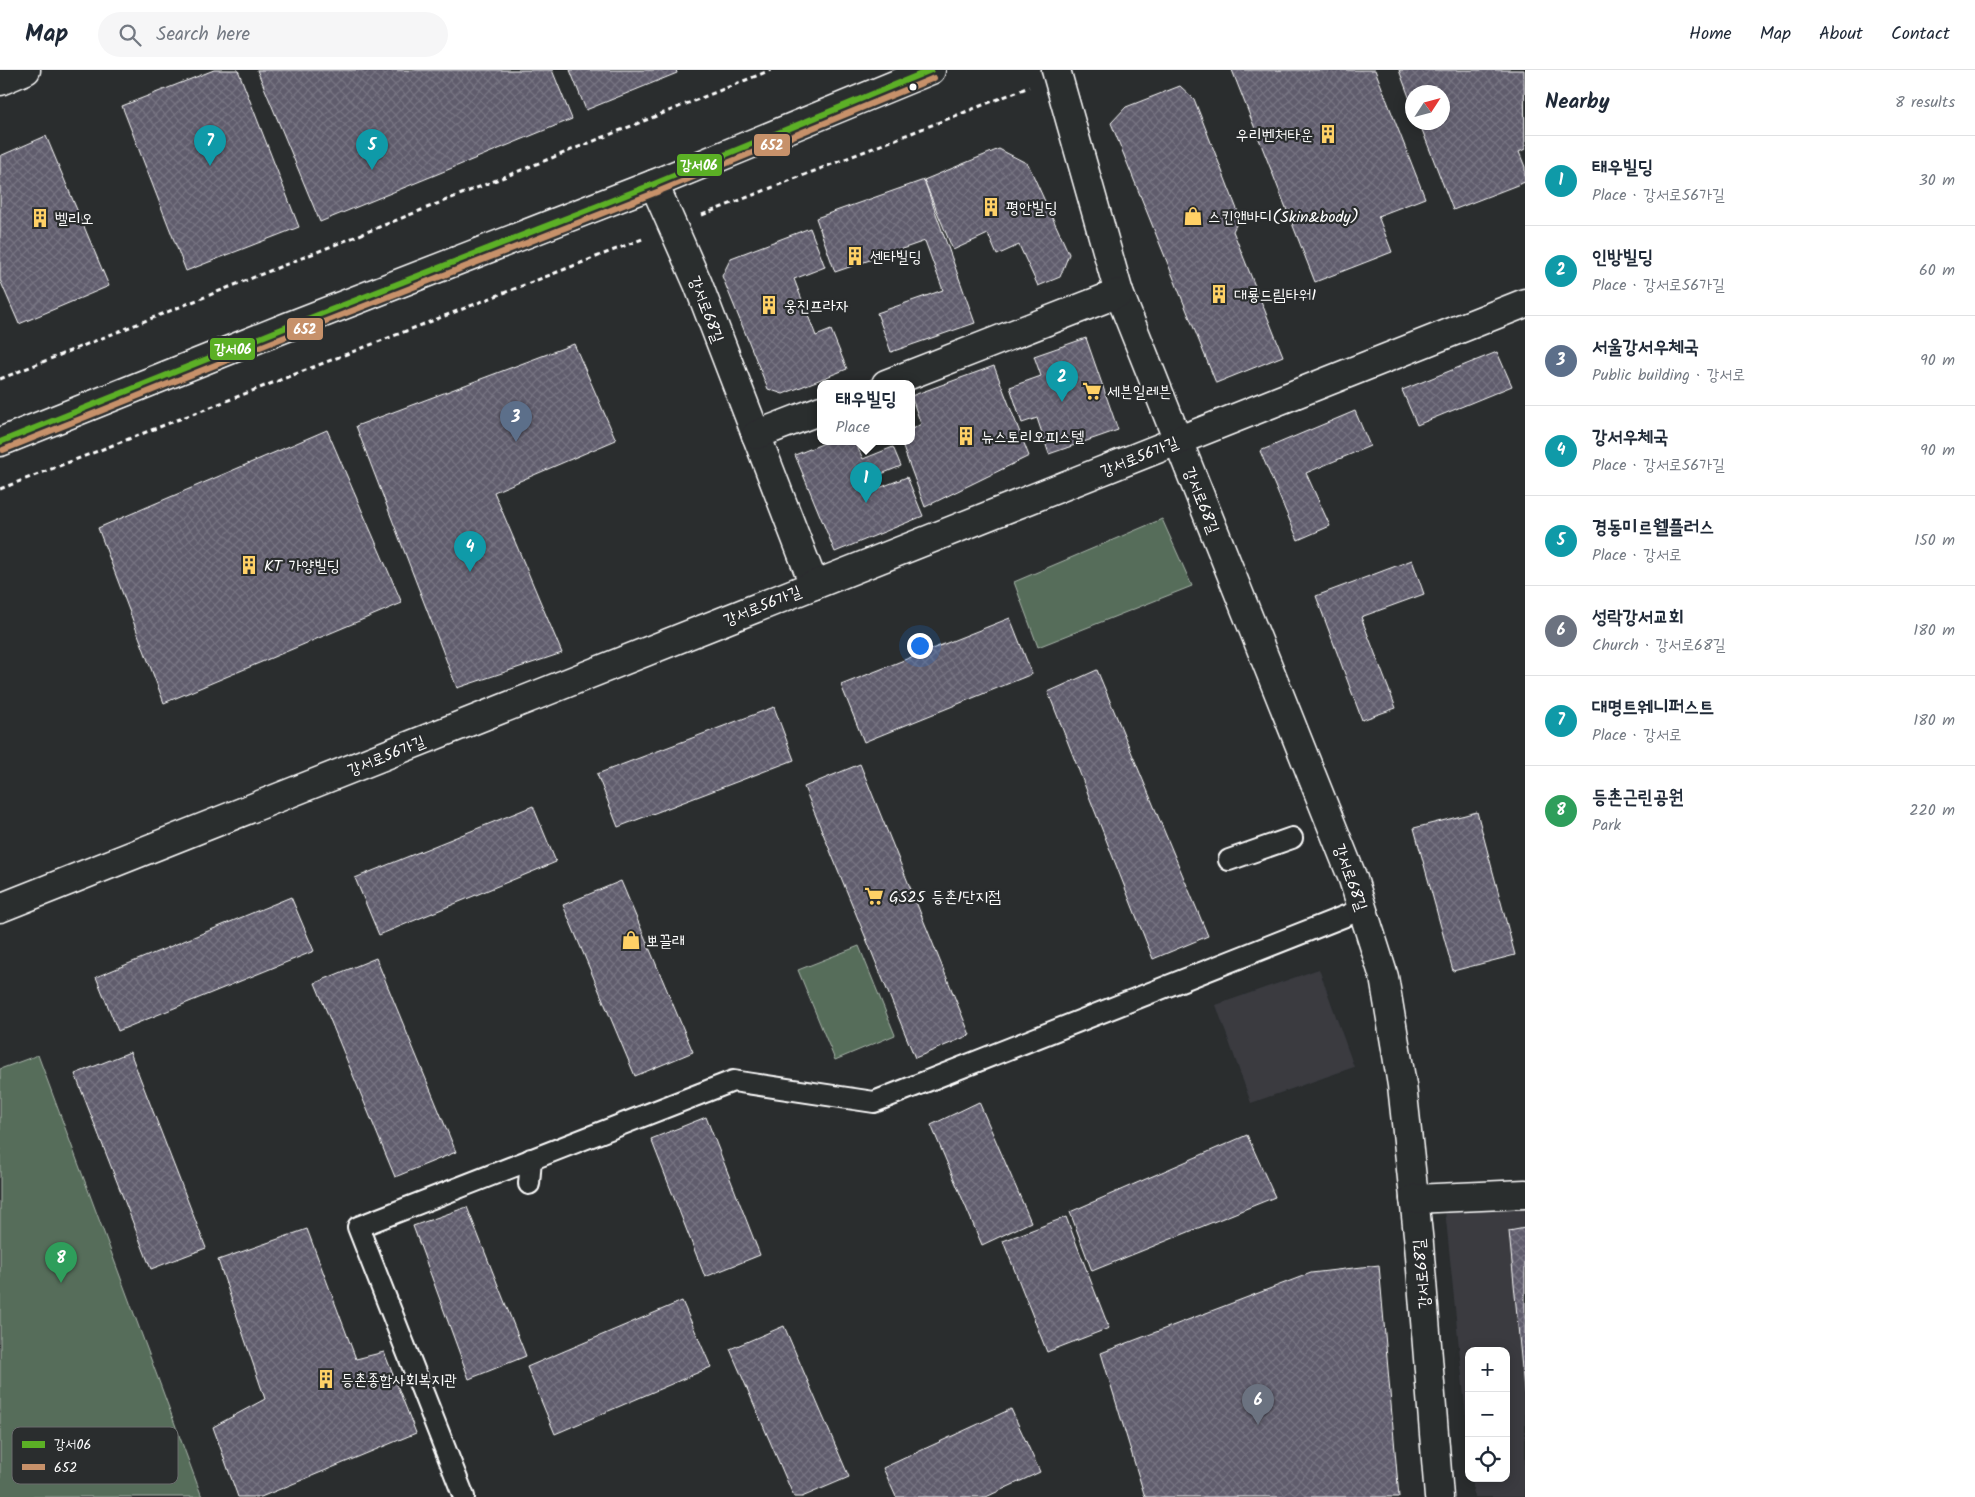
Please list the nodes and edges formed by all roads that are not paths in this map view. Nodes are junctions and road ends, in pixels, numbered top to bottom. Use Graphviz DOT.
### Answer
graph roads {
  1 [pos="932,70"];
  2 [pos="1056,73"];
  3 [pos="654,184"];
  4 [pos="1119,293"];
  5 [pos="1525,303"];
  6 [pos="896,380"];
  7 [pos="817,412"];
  8 [pos="756,435"];
  9 [pos="1178,440"];
  10 [pos="0,442"];
  11 [pos="814,585"];
  12 [pos="1292,838"];
  13 [pos="1229,860"];
  14 [pos="0,908"];
  15 [pos="1363,909"];
  16 [pos="531,1159"];
  17 [pos="529,1184"];
  18 [pos="1525,1194"];
  19 [pos="1414,1199"];
  20 [pos="464,1497"];
  21 [pos="1439,1497"];
  1 -- 3 [label="street"];
  2 -- 4 [label="street, 강서로68길"];
  3 -- 8 [label="street, 강서로68길"];
  3 -- 10 [label="street"];
  4 -- 6 [label="street"];
  4 -- 9 [label="street, 강서로68길"];
  5 -- 9 [label="street, 강서로56가길"];
  7 -- 8 [label="street"];
  8 -- 11 [label="street, 강서로68길"];
  9 -- 11 [label="street, 강서로56가길"];
  9 -- 15 [label="street, 강서로68길"];
  11 -- 14 [label="street, 강서로56가길"];
  12 -- 13 [label="lane"];
  15 -- 16 [label="lane"];
  15 -- 19 [label="street, 강서로68길"];
  16 -- 17 [label="lane"];
  16 -- 20 [label="lane"];
  18 -- 19 [label="street"];
  19 -- 21 [label="street, 강서로68길"];
}
